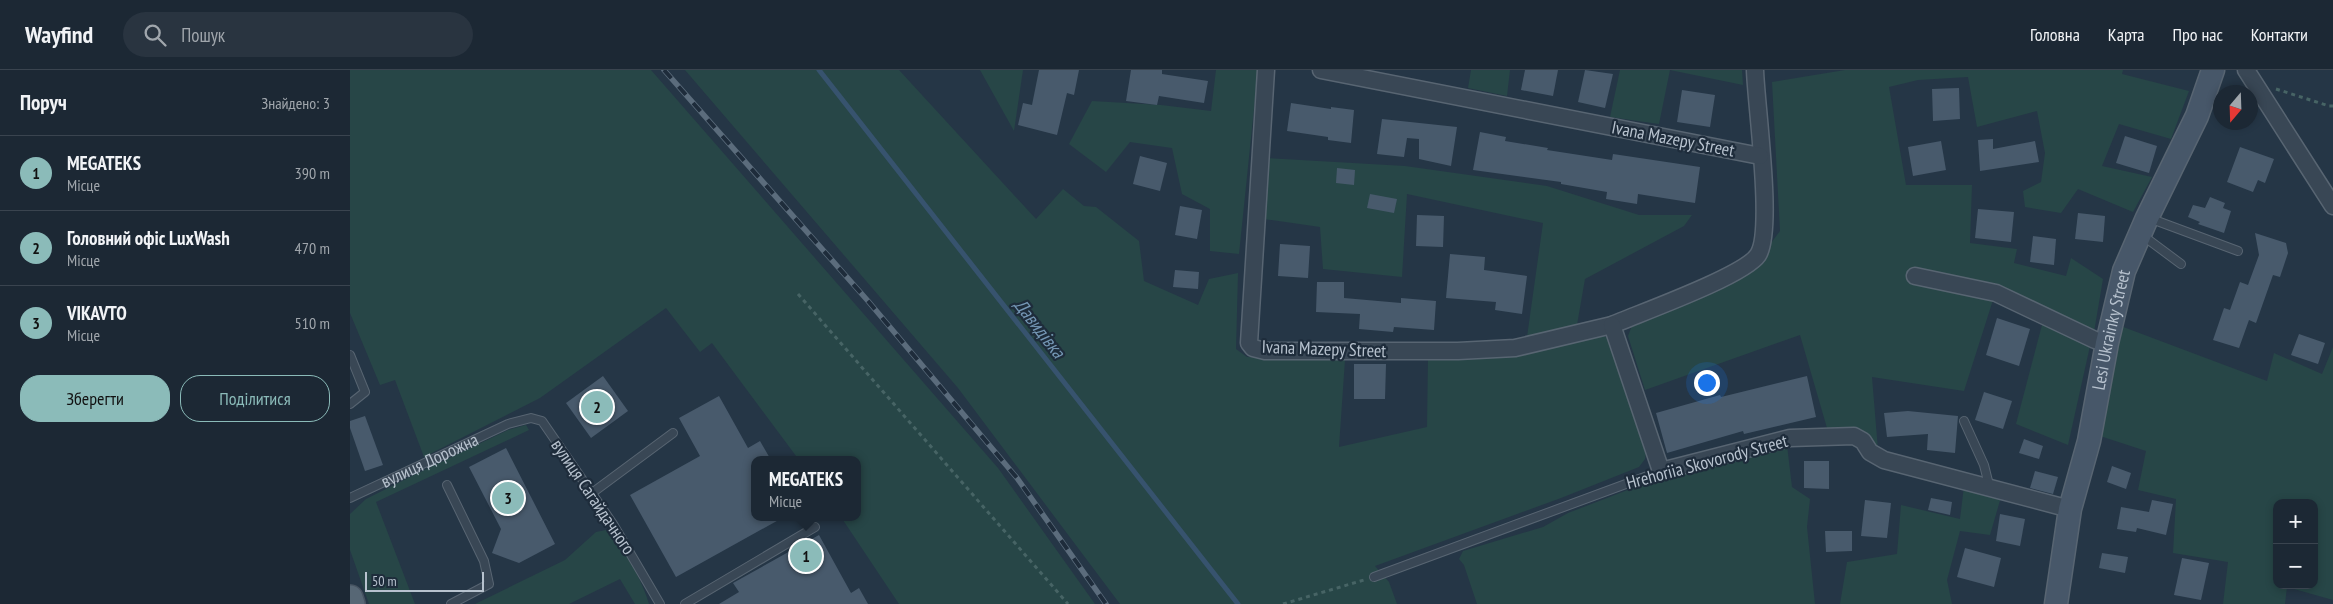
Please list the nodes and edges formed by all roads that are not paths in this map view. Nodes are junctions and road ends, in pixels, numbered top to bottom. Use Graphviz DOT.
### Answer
graph roads {
  1 [pos="1266,70"];
  2 [pos="1321,70"];
  3 [pos="1755,70"];
  4 [pos="2213,70"];
  5 [pos="2250,76"];
  6 [pos="1760,156"];
  7 [pos="2333,206"];
  8 [pos="2144,226"];
  9 [pos="2238,251"];
  10 [pos="2181,264"];
  11 [pos="1915,276"];
  12 [pos="1612,326"];
  13 [pos="2107,343"];
  14 [pos="350,354"];
  15 [pos="350,404"];
  16 [pos="1964,421"];
  17 [pos="508,424"];
  18 [pos="672,433"];
  19 [pos="1661,471"];
  20 [pos="446,484"];
  21 [pos="1990,488"];
  22 [pos="592,493"];
  23 [pos="351,495"];
  24 [pos="2070,509"];
  25 [pos="815,527"];
  26 [pos="1374,577"];
  27 [pos="350,598"];
  28 [pos="352,604"];
  29 [pos="451,604"];
  30 [pos="660,604"];
  31 [pos="685,604"];
  32 [pos="2056,604"];
  1 -- 12 [label="street, Ivana Mazepy Street"];
  2 -- 6 [label="street, Ivana Mazepy Street"];
  3 -- 6 [label="street, Ivana Mazepy Street"];
  4 -- 8 [label="main road, Lesi Ukrainky Street"];
  5 -- 7 [label="street"];
  6 -- 12 [label="street, Ivana Mazepy Street"];
  8 -- 9 [label="lane"];
  8 -- 10 [label="lane"];
  8 -- 13 [label="main road, Lesi Ukrainky Street"];
  11 -- 13 [label="street"];
  12 -- 19 [label="street"];
  13 -- 24 [label="main road, Lesi Ukrainky Street"];
  14 -- 15 [label="lane"];
  16 -- 21 [label="lane"];
  17 -- 22 [label="lane, вулиця Сагайдачного"];
  17 -- 23 [label="lane, вулиця Дорожна"];
  18 -- 22 [label="lane"];
  19 -- 21 [label="street, Hrehoriia Skovorody Street"];
  19 -- 26 [label="lane, Hrehoriia Skovorody Street"];
  20 -- 29 [label="lane"];
  21 -- 24 [label="street, Hrehoriia Skovorody Street"];
  22 -- 30 [label="lane, вулиця Сагайдачного"];
  24 -- 32 [label="main road, Lesi Ukrainky Street"];
  25 -- 31 [label="lane"];
  27 -- 28 [label="main road"];
}
